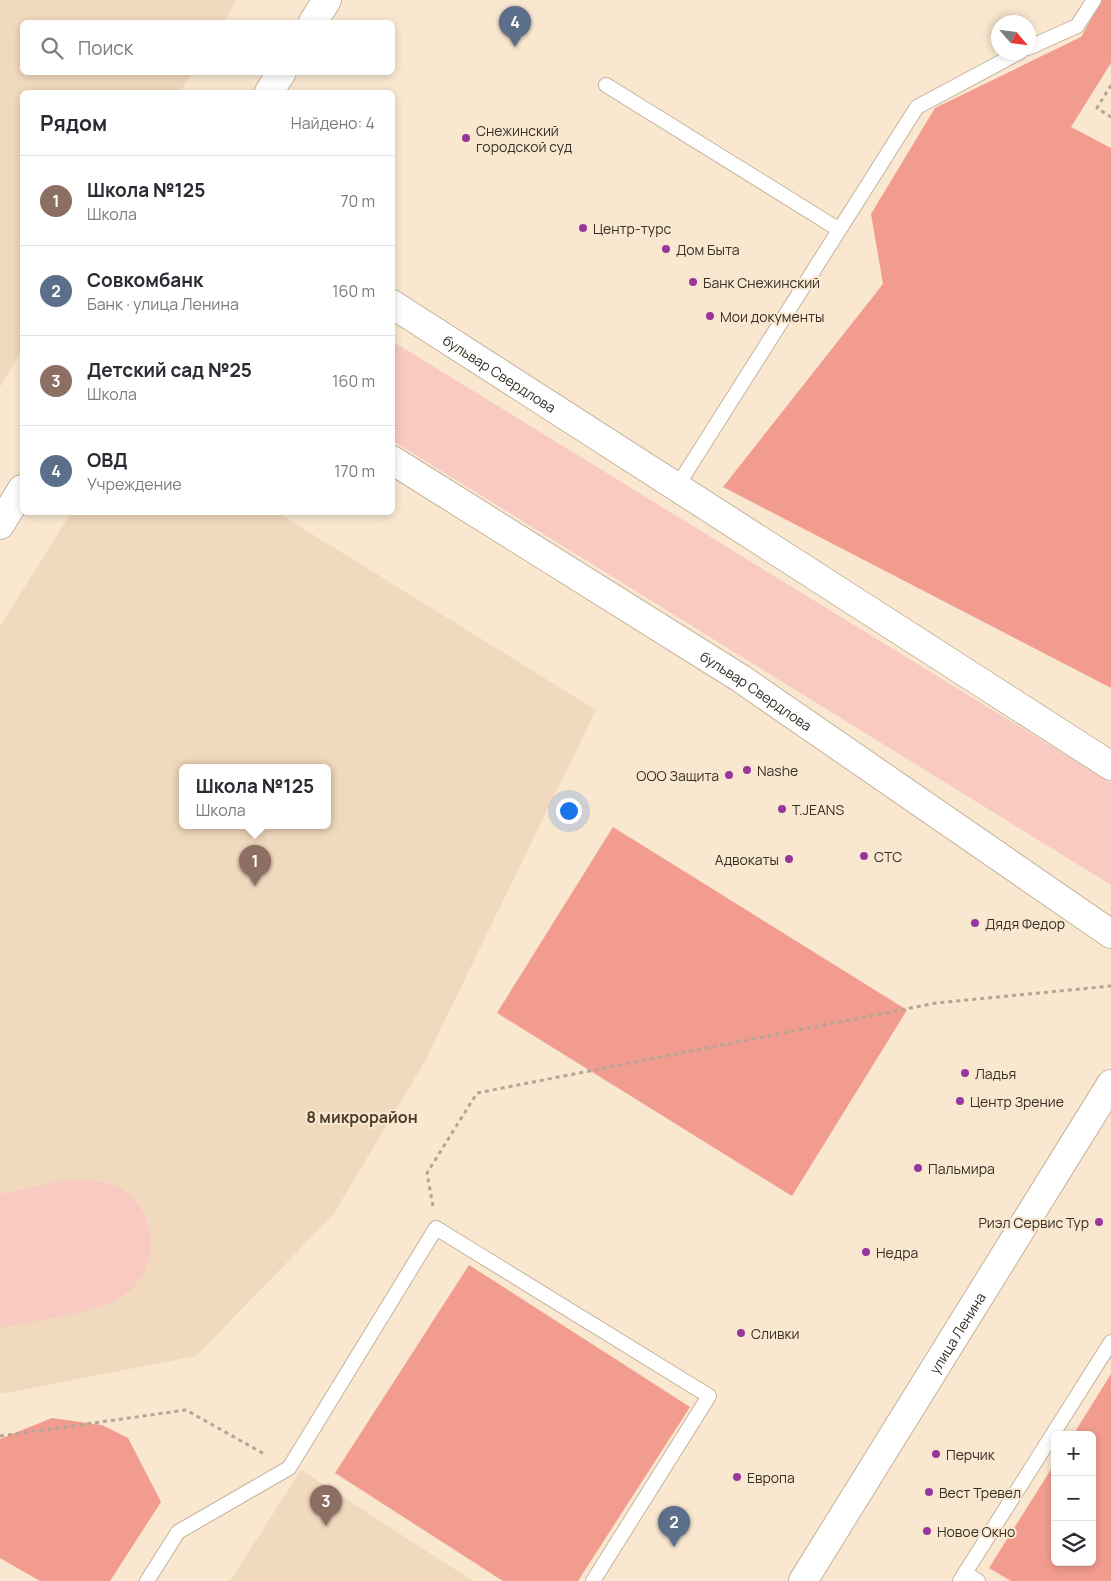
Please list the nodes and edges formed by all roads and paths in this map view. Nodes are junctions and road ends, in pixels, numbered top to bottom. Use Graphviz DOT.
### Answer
graph roads {
  1 [pos="327,0"];
  2 [pos="1094,0"];
  3 [pos="314,20"];
  4 [pos="1036,44"];
  5 [pos="1005,60"];
  6 [pos="280,75"];
  7 [pos="606,85"];
  8 [pos="1111,85"];
  9 [pos="270,90"];
  10 [pos="1111,117"];
  11 [pos="838,229"];
  12 [pos="395,306"];
  13 [pos="395,462"];
  14 [pos="676,488"];
  15 [pos="20,492"];
  16 [pos="0,525"];
  17 [pos="1111,766"];
  18 [pos="1111,934"];
  19 [pos="1111,986"];
  20 [pos="1111,1084"];
  21 [pos="436,1228"];
  22 [pos="1111,1342"];
  23 [pos="0,1436"];
  24 [pos="289,1468"];
  25 [pos="962,1577"];
  26 [pos="809,1579"];
  27 [pos="147,1581"];
  28 [pos="593,1581"];
  29 [pos="978,1581"];
  1 -- 3 [label="street"];
  2 -- 4 [label="lane"];
  5 -- 11 [label="lane"];
  6 -- 9 [label="street"];
  7 -- 11 [label="lane"];
  8 -- 10 [label="path"];
  11 -- 14 [label="lane"];
  12 -- 14 [label="street, бульвар Свердлова"];
  13 -- 18 [label="street, бульвар Свердлова"];
  14 -- 17 [label="street, бульвар Свердлова"];
  15 -- 16 [label="street"];
  19 -- 21 [label="path"];
  20 -- 26 [label="street, улица Ленина"];
  21 -- 24 [label="lane"];
  21 -- 28 [label="lane"];
  22 -- 25 [label="lane"];
  23 -- 24 [label="path"];
  24 -- 27 [label="lane"];
  25 -- 29 [label="lane"];
}
